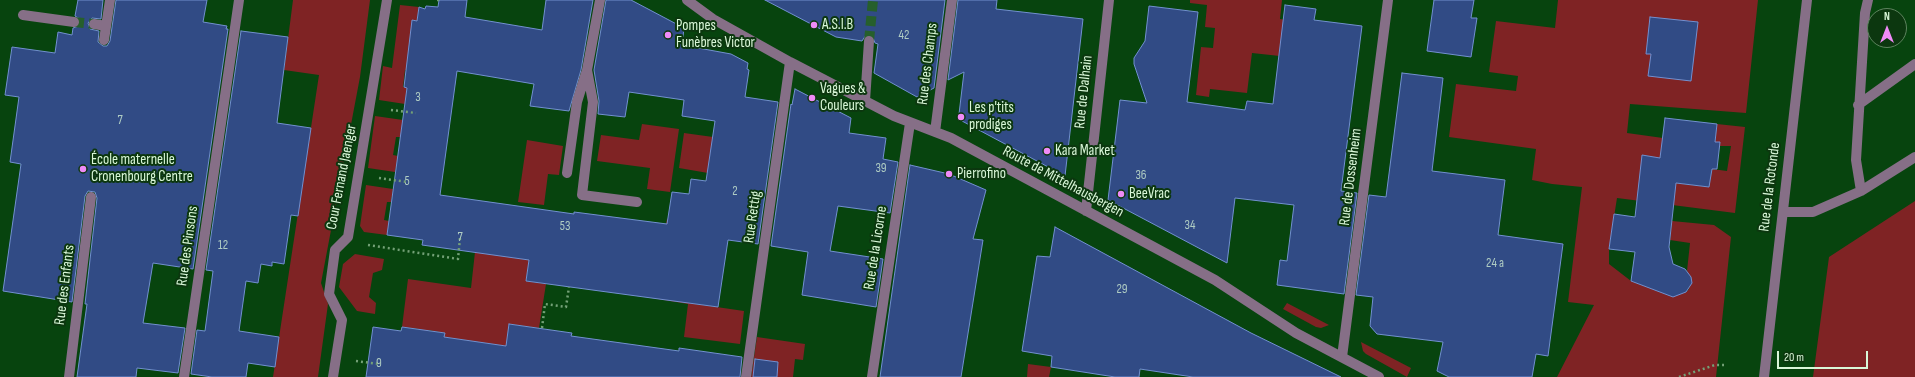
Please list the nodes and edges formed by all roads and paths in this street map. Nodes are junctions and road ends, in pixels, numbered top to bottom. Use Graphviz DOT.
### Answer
graph roads {
  1 [pos="110,0"];
  2 [pos="239,0"];
  3 [pos="388,0"];
  4 [pos="600,0"];
  5 [pos="687,0"];
  6 [pos="952,0"];
  7 [pos="1109,0"];
  8 [pos="1388,0"];
  9 [pos="1807,0"];
  10 [pos="1868,0"];
  11 [pos="23,15"];
  12 [pos="74,22"];
  13 [pos="94,24"];
  14 [pos="106,26"];
  15 [pos="104,40"];
  16 [pos="868,41"];
  17 [pos="790,62"];
  18 [pos="1915,64"];
  19 [pos="587,70"];
  20 [pos="865,101"];
  21 [pos="1858,105"];
  22 [pos="370,108"];
  23 [pos="416,113"];
  24 [pos="910,123"];
  25 [pos="935,132"];
  26 [pos="1915,157"];
  27 [pos="567,173"];
  28 [pos="359,175"];
  29 [pos="407,182"];
  30 [pos="1860,191"];
  31 [pos="91,198"];
  32 [pos="637,202"];
  33 [pos="1086,211"];
  34 [pos="1782,212"];
  35 [pos="460,238"];
  36 [pos="343,242"];
  37 [pos="569,287"];
  38 [pos="542,328"];
  39 [pos="1342,357"];
  40 [pos="1724,366"];
  41 [pos="69,377"];
  42 [pos="184,377"];
  43 [pos="333,377"];
  44 [pos="746,377"];
  45 [pos="872,377"];
  46 [pos="1379,377"];
  47 [pos="1679,377"];
  48 [pos="1764,377"];
  1 -- 14 [label="street"];
  2 -- 42 [label="street, Rue des Pinsons"];
  3 -- 22 [label="street, Cour Fernand Jaenger"];
  4 -- 19 [label="street"];
  5 -- 17 [label="street, Route de Mittelhausbergen"];
  6 -- 25 [label="street, Rue des Champs"];
  7 -- 33 [label="street, Rue de Dalhain"];
  8 -- 39 [label="street, Rue de Dossenheim"];
  9 -- 34 [label="street, Rue de la Rotonde"];
  10 -- 21 [label="street"];
  11 -- 12 [label="street"];
  13 -- 14 [label="street"];
  14 -- 15 [label="street"];
  16 -- 20 [label="street"];
  17 -- 20 [label="street, Route de Mittelhausbergen"];
  17 -- 44 [label="street, Rue Rettig"];
  18 -- 21 [label="street"];
  19 -- 27 [label="street"];
  19 -- 32 [label="street"];
  20 -- 24 [label="street, Route de Mittelhausbergen"];
  21 -- 30 [label="street"];
  22 -- 23 [label="path"];
  22 -- 28 [label="street, Cour Fernand Jaenger"];
  24 -- 25 [label="street, Route de Mittelhausbergen"];
  24 -- 45 [label="street, Rue de la Licorne"];
  25 -- 33 [label="street, Route de Mittelhausbergen"];
  26 -- 30 [label="street"];
  28 -- 29 [label="path"];
  28 -- 36 [label="street, Cour Fernand Jaenger"];
  30 -- 34 [label="street"];
  31 -- 41 [label="street, Rue des Enfants"];
  33 -- 39 [label="street, Route de Mittelhausbergen"];
  34 -- 48 [label="street, Rue de la Rotonde"];
  35 -- 36 [label="path"];
  36 -- 43 [label="street, Cour Fernand Jaenger"];
  37 -- 38 [label="path"];
  39 -- 46 [label="street, Route de Mittelhausbergen"];
  40 -- 47 [label="path"];
}
